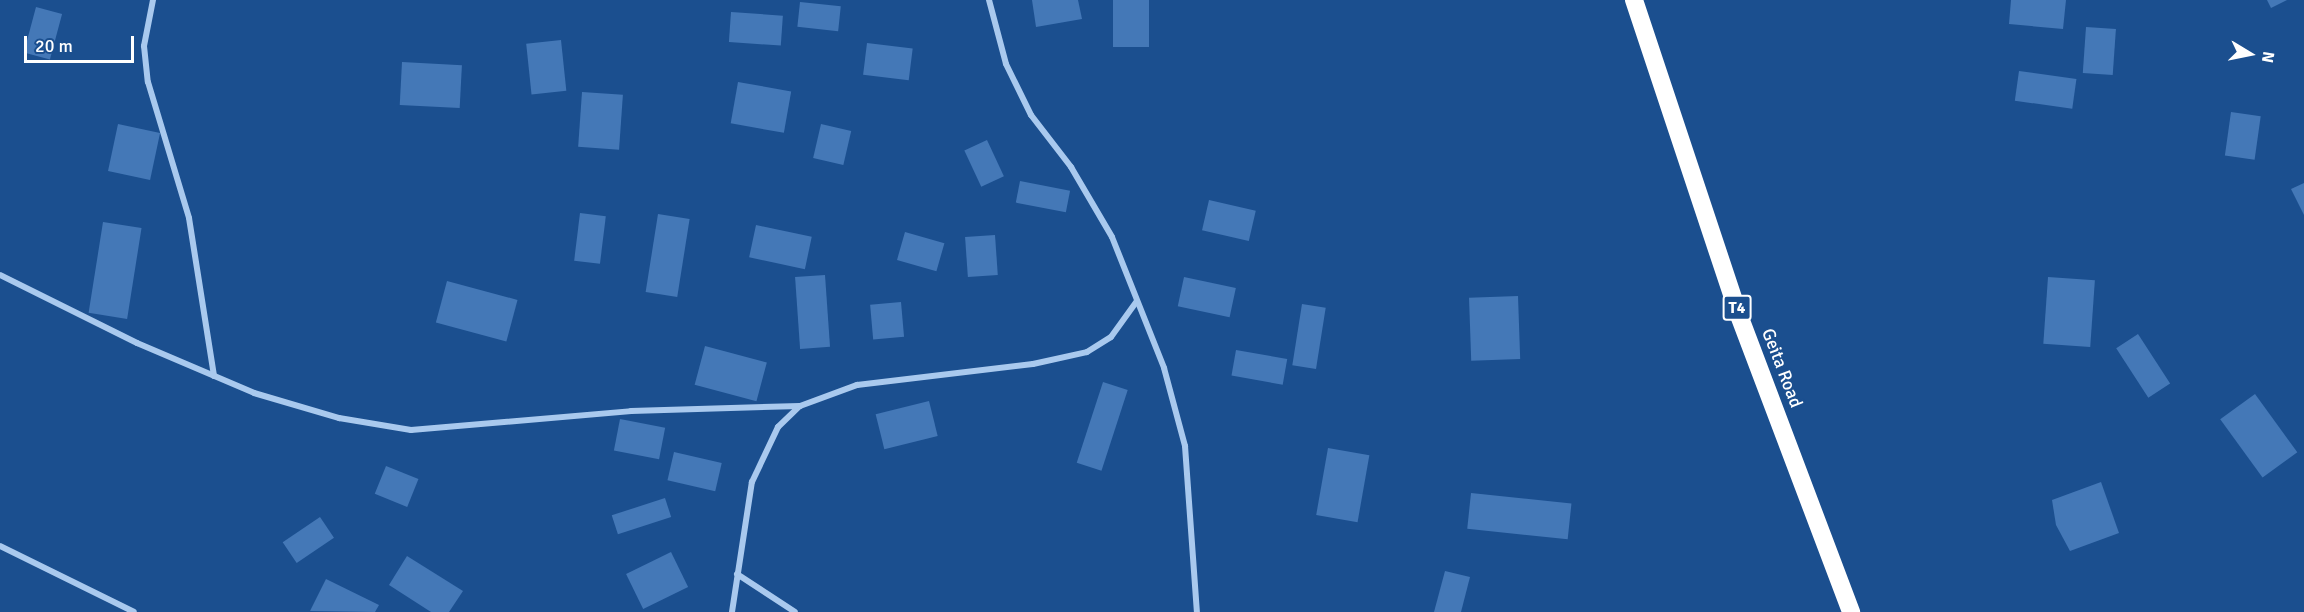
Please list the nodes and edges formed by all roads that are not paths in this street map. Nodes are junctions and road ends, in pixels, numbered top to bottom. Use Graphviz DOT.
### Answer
graph roads {
  1 [pos="153,0"];
  2 [pos="989,0"];
  3 [pos="1634,0"];
  4 [pos="0,275"];
  5 [pos="1137,301"];
  6 [pos="214,376"];
  7 [pos="800,406"];
  8 [pos="0,546"];
  9 [pos="737,574"];
  10 [pos="134,612"];
  11 [pos="732,612"];
  12 [pos="795,612"];
  13 [pos="1197,612"];
  14 [pos="1851,612"];
  1 -- 6 [label="street"];
  2 -- 5 [label="street"];
  3 -- 14 [label="highway, Geita Road / T4"];
  4 -- 6 [label="street"];
  5 -- 7 [label="street"];
  5 -- 13 [label="street"];
  6 -- 7 [label="street"];
  7 -- 9 [label="street"];
  8 -- 10 [label="street"];
  9 -- 11 [label="street"];
  9 -- 12 [label="street"];
}
